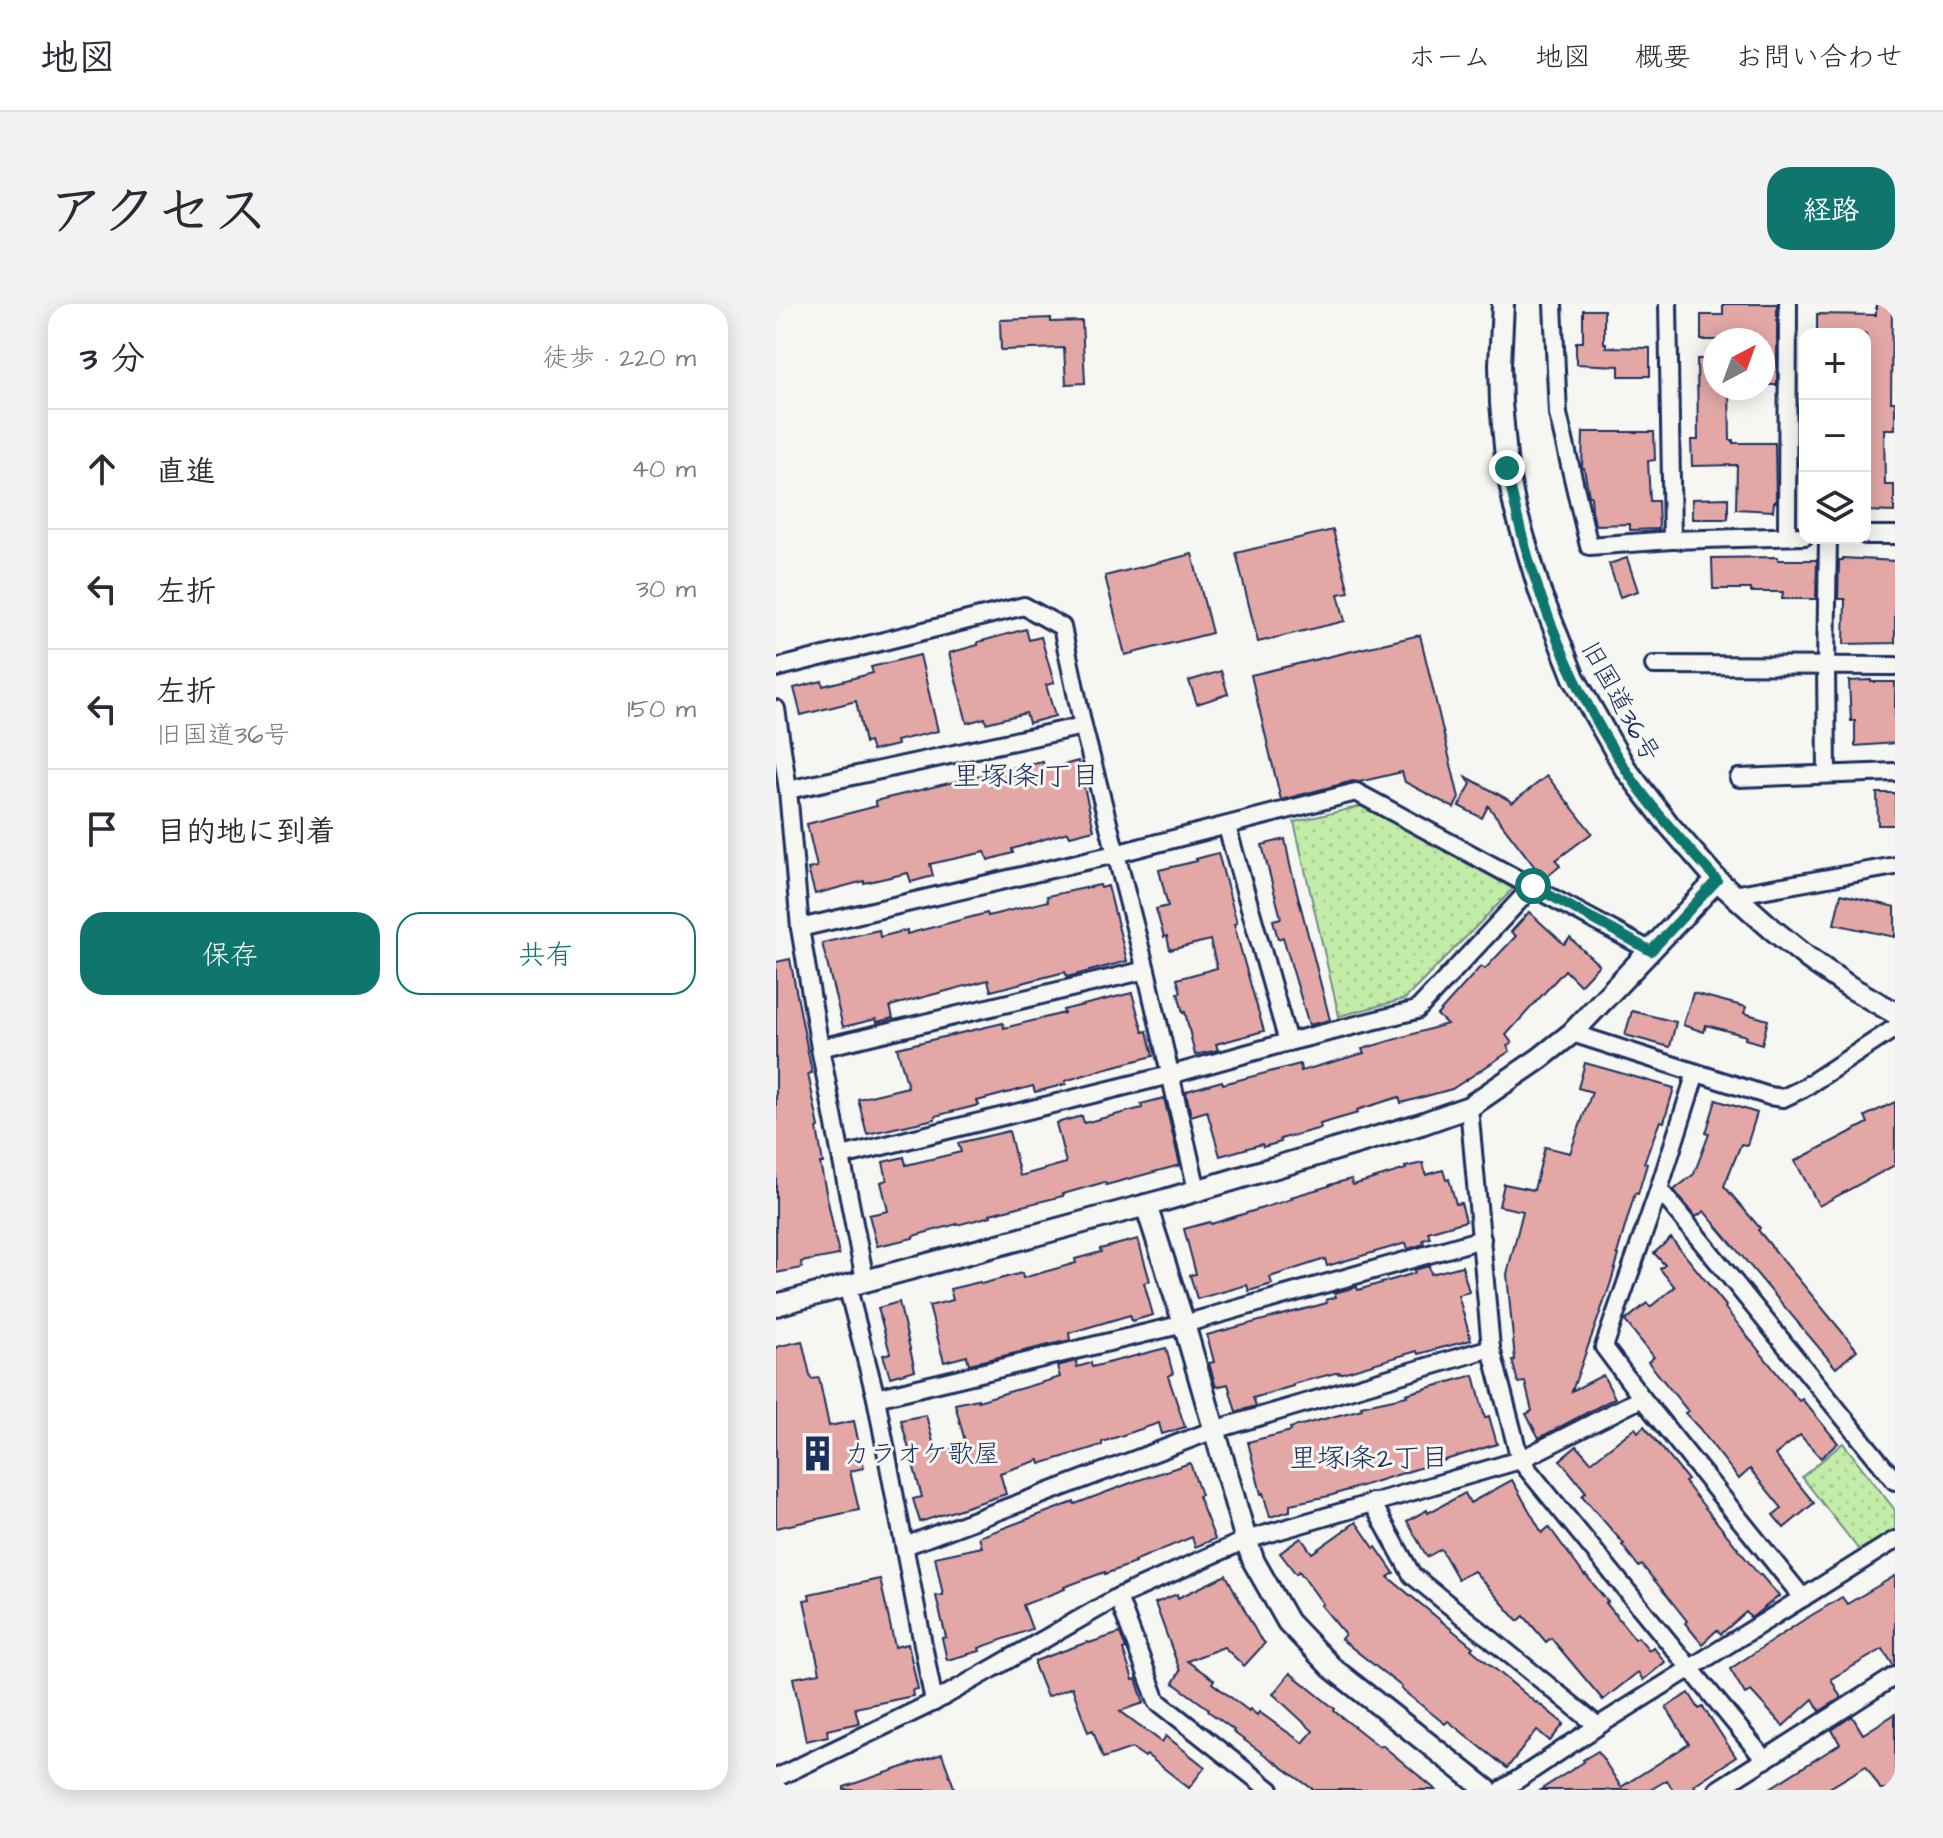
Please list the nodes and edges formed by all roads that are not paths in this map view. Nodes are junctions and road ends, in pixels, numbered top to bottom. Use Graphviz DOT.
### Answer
graph roads {
  1 [pos="1503,304"];
  2 [pos="1553,304"];
  3 [pos="1668,304"];
  4 [pos="1788,304"];
  5 [pos="1871,535"];
  6 [pos="1895,535"];
  7 [pos="1787,536"];
  8 [pos="1799,536"];
  9 [pos="1672,540"];
  10 [pos="1828,544"];
  11 [pos="1654,665"];
  12 [pos="1826,666"];
  13 [pos="1895,666"];
  14 [pos="776,668"];
  15 [pos="776,709"];
  16 [pos="1083,726"];
  17 [pos="1895,772"];
  18 [pos="1827,773"];
  19 [pos="1739,778"];
  20 [pos="788,790"];
  21 [pos="1227,827"];
  22 [pos="1115,854"];
  23 [pos="1895,866"];
  24 [pos="1717,880"];
  25 [pos="1533,886"];
  26 [pos="1733,895"];
  27 [pos="800,928"];
  28 [pos="1651,951"];
  29 [pos="1146,970"];
  30 [pos="1895,1013"];
  31 [pos="1895,1028"];
  32 [pos="1572,1033"];
  33 [pos="1288,1042"];
  34 [pos="820,1048"];
  35 [pos="1696,1073"];
  36 [pos="1170,1075"];
  37 [pos="1469,1107"];
  38 [pos="842,1156"];
  39 [pos="1659,1189"];
  40 [pos="1197,1190"];
  41 [pos="1146,1205"];
  42 [pos="1482,1239"];
  43 [pos="856,1282"];
  44 [pos="776,1305"];
  45 [pos="1184,1324"];
  46 [pos="1491,1348"];
  47 [pos="876,1398"];
  48 [pos="1642,1398"];
  49 [pos="1214,1430"];
  50 [pos="1520,1460"];
  51 [pos="1895,1481"];
  52 [pos="1372,1502"];
  53 [pos="1246,1540"];
  54 [pos="1895,1540"];
  55 [pos="905,1546"];
  56 [pos="1118,1597"];
  57 [pos="1803,1598"];
  58 [pos="1691,1670"];
  59 [pos="1895,1676"];
  60 [pos="934,1702"];
  61 [pos="1598,1726"];
  62 [pos="1765,1760"];
  63 [pos="776,1778"];
  64 [pos="1270,1790"];
  65 [pos="1487,1790"];
  66 [pos="1502,1790"];
  67 [pos="1717,1790"];
  1 -- 24 [label="street, 旧国道36号"];
  2 -- 9 [label="street"];
  3 -- 9 [label="street"];
  4 -- 7 [label="street"];
  5 -- 6 [label="street"];
  7 -- 8 [label="street"];
  7 -- 9 [label="street"];
  10 -- 12 [label="street"];
  11 -- 12 [label="street"];
  12 -- 13 [label="street"];
  12 -- 18 [label="street"];
  14 -- 16 [label="street"];
  15 -- 20 [label="street"];
  16 -- 20 [label="street"];
  16 -- 22 [label="street"];
  17 -- 18 [label="street"];
  18 -- 19 [label="street"];
  20 -- 27 [label="street"];
  21 -- 22 [label="street"];
  21 -- 25 [label="street"];
  21 -- 33 [label="street"];
  22 -- 27 [label="street"];
  22 -- 29 [label="street"];
  23 -- 26 [label="street"];
  24 -- 26 [label="street, 旧国道36号"];
  24 -- 28 [label="street"];
  25 -- 28 [label="street"];
  25 -- 33 [label="street"];
  26 -- 30 [label="street, 旧国道36号"];
  27 -- 34 [label="street"];
  28 -- 32 [label="street"];
  29 -- 34 [label="street"];
  29 -- 36 [label="street"];
  31 -- 35 [label="street"];
  32 -- 35 [label="street"];
  32 -- 37 [label="street"];
  33 -- 36 [label="street"];
  34 -- 38 [label="street"];
  35 -- 39 [label="street"];
  36 -- 38 [label="street"];
  36 -- 40 [label="street"];
  37 -- 40 [label="street"];
  37 -- 42 [label="street"];
  38 -- 43 [label="street"];
  39 -- 48 [label="street"];
  39 -- 51 [label="street"];
  40 -- 41 [label="street"];
  41 -- 43 [label="street"];
  41 -- 45 [label="street"];
  42 -- 45 [label="street"];
  42 -- 46 [label="street"];
  43 -- 44 [label="street"];
  43 -- 47 [label="street"];
  45 -- 47 [label="street"];
  45 -- 49 [label="street"];
  46 -- 49 [label="street"];
  46 -- 50 [label="street"];
  47 -- 55 [label="street"];
  48 -- 50 [label="street"];
  48 -- 57 [label="street"];
  49 -- 53 [label="street"];
  49 -- 55 [label="street"];
  50 -- 52 [label="street"];
  50 -- 58 [label="street"];
  52 -- 53 [label="street"];
  52 -- 61 [label="street"];
  53 -- 56 [label="street"];
  53 -- 65 [label="street"];
  54 -- 57 [label="street"];
  55 -- 60 [label="street"];
  56 -- 60 [label="street"];
  56 -- 64 [label="street"];
  57 -- 58 [label="street"];
  58 -- 61 [label="street"];
  58 -- 62 [label="street"];
  59 -- 62 [label="street"];
  60 -- 63 [label="street"];
  61 -- 66 [label="street"];
  62 -- 67 [label="street"];
}
